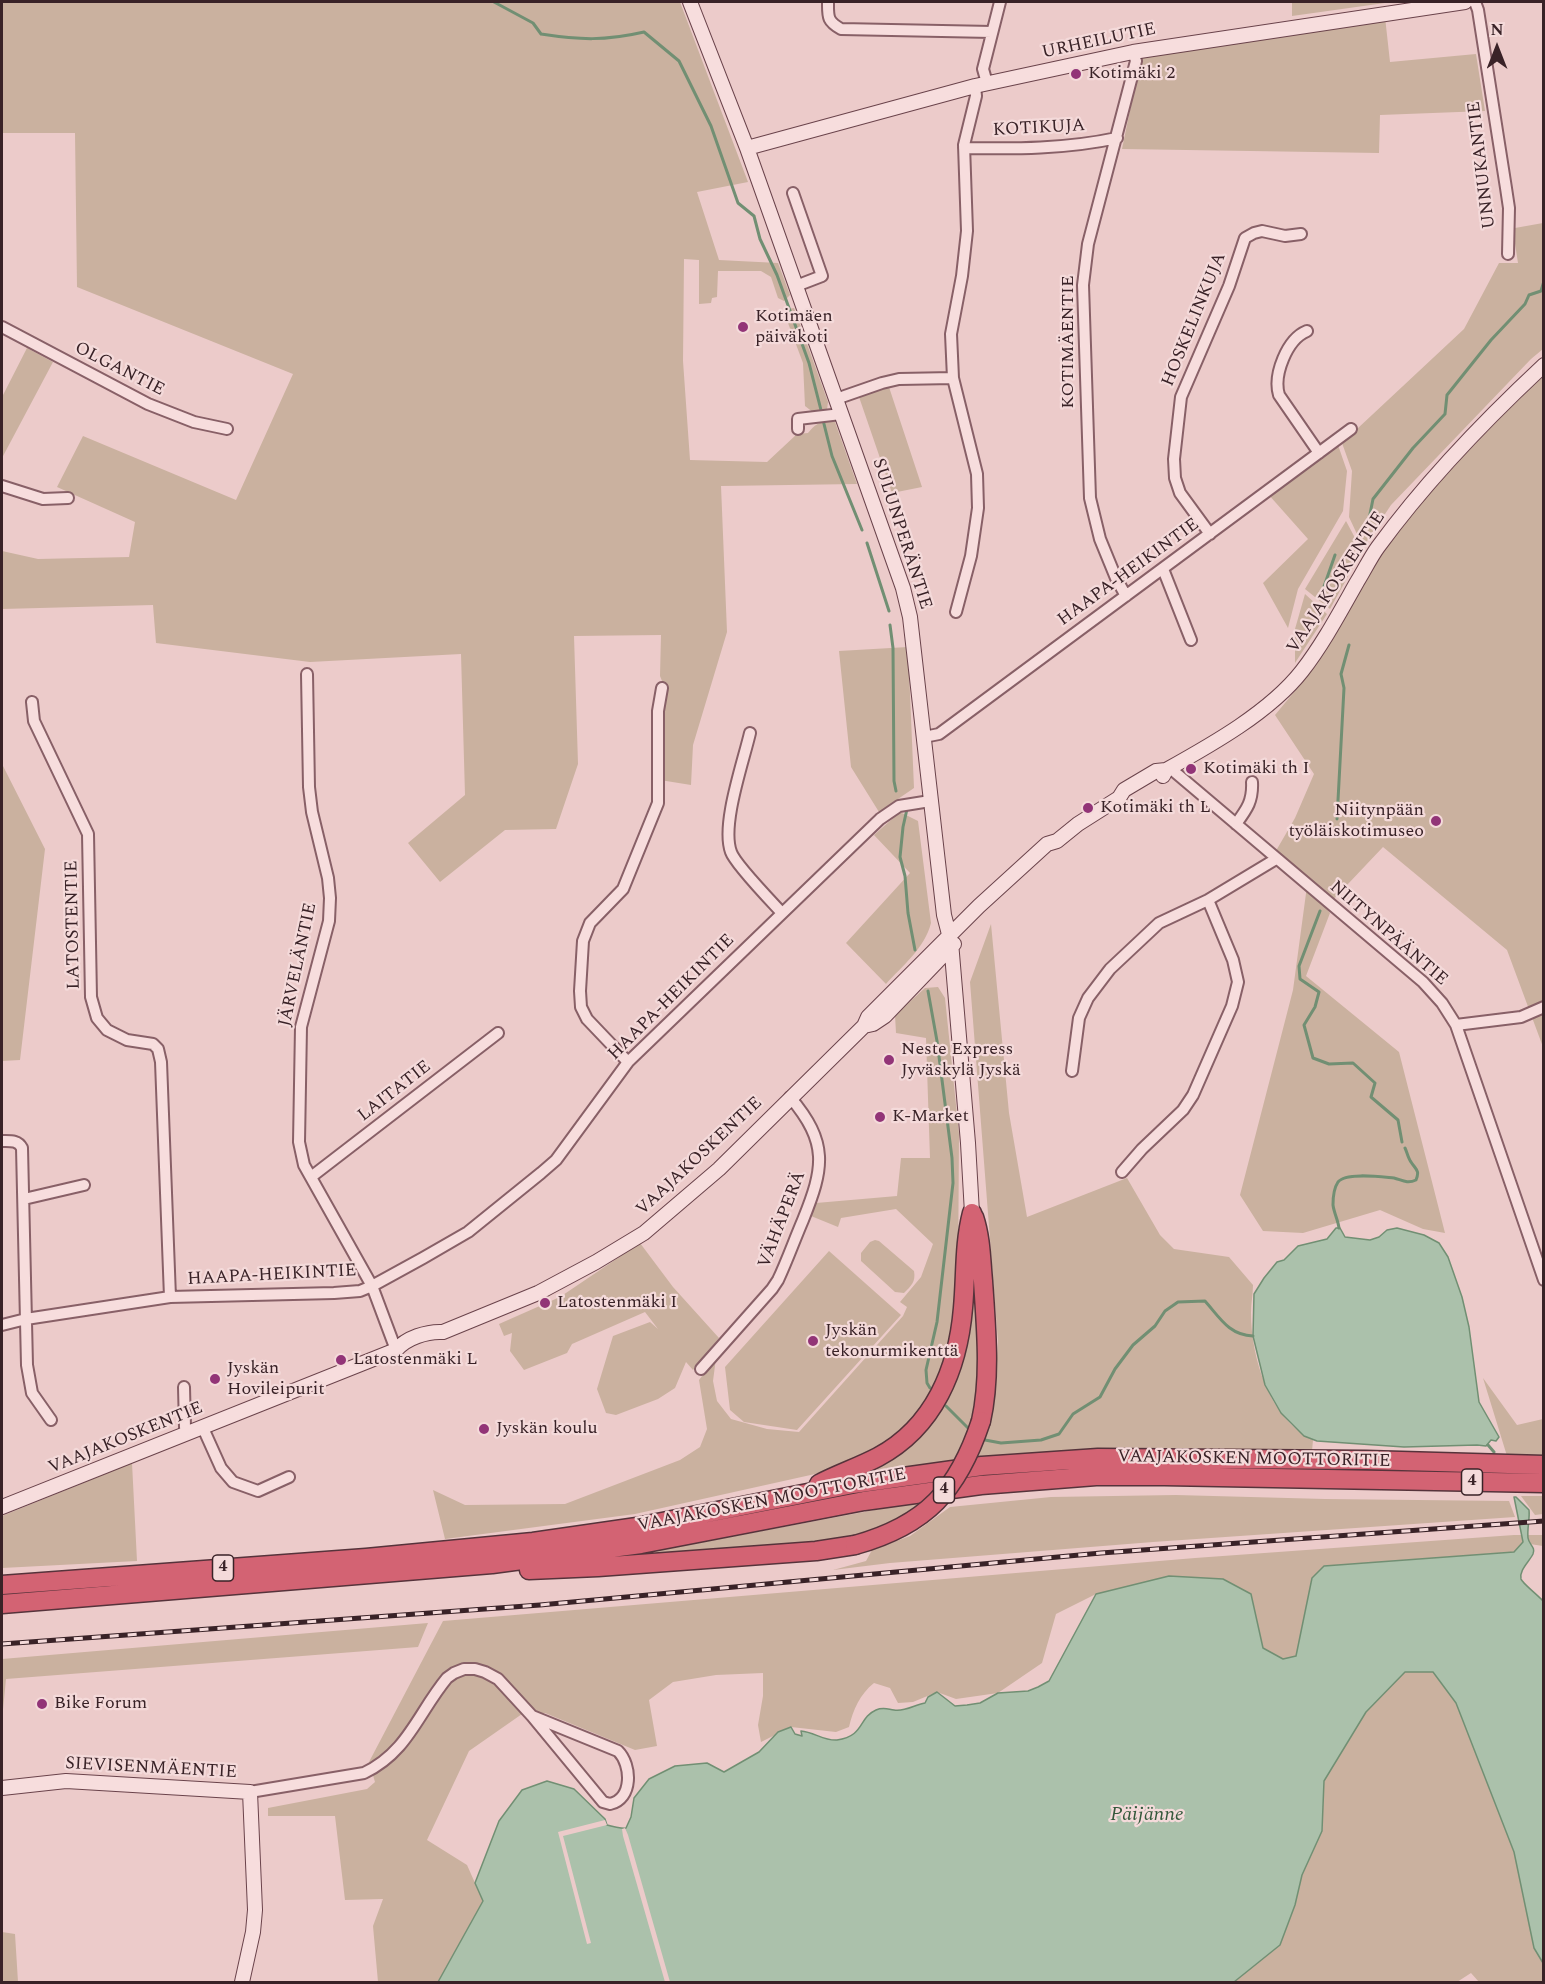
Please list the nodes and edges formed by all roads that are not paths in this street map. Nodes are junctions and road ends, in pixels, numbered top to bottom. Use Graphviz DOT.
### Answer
graph roads {
  1 [pos="690,2"];
  2 [pos="828,2"];
  3 [pos="1000,2"];
  4 [pos="1465,2"];
  5 [pos="1475,2"];
  6 [pos="992,32"];
  7 [pos="1133,52"];
  8 [pos="981,85"];
  9 [pos="1117,138"];
  10 [pos="747,148"];
  11 [pos="964,148"];
  12 [pos="793,193"];
  13 [pos="1301,234"];
  14 [pos="1508,254"];
  15 [pos="796,286"];
  16 [pos="2,327"];
  17 [pos="1307,331"];
  18 [pos="1544,365"];
  19 [pos="953,378"];
  20 [pos="836,399"];
  21 [pos="835,415"];
  22 [pos="227,429"];
  23 [pos="798,429"];
  24 [pos="1351,429"];
  25 [pos="1319,453"];
  26 [pos="2,486"];
  27 [pos="68,498"];
  28 [pos="1210,534"];
  29 [pos="1163,569"];
  30 [pos="1126,596"];
  31 [pos="956,612"];
  32 [pos="1191,640"];
  33 [pos="307,674"];
  34 [pos="662,688"];
  35 [pos="32,702"];
  36 [pos="750,733"];
  37 [pos="924,737"];
  38 [pos="1168,769"];
  39 [pos="1252,782"];
  40 [pos="930,801"];
  41 [pos="1236,824"];
  42 [pos="1276,859"];
  43 [pos="1208,900"];
  44 [pos="782,913"];
  45 [pos="950,942"];
  46 [pos="1544,1007"];
  47 [pos="1456,1025"];
  48 [pos="498,1032"];
  49 [pos="628,1062"];
  50 [pos="1072,1071"];
  51 [pos="790,1097"];
  52 [pos="2,1141"];
  53 [pos="1122,1172"];
  54 [pos="311,1178"];
  55 [pos="84,1185"];
  56 [pos="24,1198"];
  57 [pos="972,1213"];
  58 [pos="1544,1280"];
  59 [pos="372,1286"];
  60 [pos="170,1297"];
  61 [pos="26,1318"];
  62 [pos="2,1325"];
  63 [pos="396,1350"];
  64 [pos="701,1369"];
  65 [pos="184,1387"];
  66 [pos="51,1420"];
  67 [pos="203,1428"];
  68 [pos="188,1433"];
  69 [pos="1544,1465"];
  70 [pos="289,1477"];
  71 [pos="1544,1483"];
  72 [pos="800,1494"];
  73 [pos="2,1507"];
  74 [pos="492,1564"];
  75 [pos="2,1586"];
  76 [pos="2,1604"];
  77 [pos="532,1716"];
  78 [pos="2,1788"];
  79 [pos="250,1792"];
  80 [pos="242,1983"];
  1 -- 10 [label="street, SULUNPERÄNTIE"];
  2 -- 6 [label="street"];
  3 -- 6 [label="street"];
  4 -- 7 [label="street, URHEILUTIE"];
  5 -- 14 [label="street, UNNUKANTIE"];
  6 -- 8 [label="street"];
  7 -- 8 [label="street, URHEILUTIE"];
  7 -- 9 [label="street, KOTIMÄENTIE"];
  8 -- 10 [label="street, URHEILUTIE"];
  8 -- 11 [label="street"];
  9 -- 11 [label="street, KOTIKUJA"];
  9 -- 30 [label="street, KOTIMÄENTIE"];
  10 -- 15 [label="street, SULUNPERÄNTIE"];
  11 -- 19 [label="street"];
  12 -- 15 [label="street"];
  13 -- 28 [label="street, HOSKELINKUJA"];
  15 -- 20 [label="street, SULUNPERÄNTIE"];
  16 -- 22 [label="street, OLGANTIE"];
  17 -- 25 [label="street"];
  18 -- 38 [label="street, VAAJAKOSKENTIE"];
  19 -- 20 [label="street"];
  19 -- 31 [label="street"];
  20 -- 21 [label="street, SULUNPERÄNTIE"];
  21 -- 23 [label="street"];
  21 -- 37 [label="street, SULUNPERÄNTIE"];
  24 -- 25 [label="street, HAAPA-HEIKINTIE"];
  25 -- 28 [label="street, HAAPA-HEIKINTIE"];
  26 -- 27 [label="street"];
  28 -- 29 [label="street, HAAPA-HEIKINTIE"];
  29 -- 30 [label="street, HAAPA-HEIKINTIE"];
  29 -- 32 [label="street"];
  30 -- 37 [label="street, HAAPA-HEIKINTIE"];
  33 -- 54 [label="street, JÄRVELÄNTIE"];
  34 -- 49 [label="street"];
  35 -- 60 [label="street, LATOSTENTIE"];
  36 -- 44 [label="street"];
  37 -- 40 [label="street, SULUNPERÄNTIE"];
  38 -- 41 [label="street, NIITYNPÄÄNTIE"];
  38 -- 45 [label="street, VAAJAKOSKENTIE"];
  39 -- 41 [label="street"];
  40 -- 44 [label="street, HAAPA-HEIKINTIE"];
  40 -- 45 [label="street, SULUNPERÄNTIE"];
  41 -- 42 [label="street, NIITYNPÄÄNTIE"];
  42 -- 43 [label="street"];
  42 -- 47 [label="street, NIITYNPÄÄNTIE"];
  43 -- 50 [label="street"];
  43 -- 53 [label="street"];
  44 -- 49 [label="street, HAAPA-HEIKINTIE"];
  45 -- 51 [label="street, VAAJAKOSKENTIE"];
  45 -- 57 [label="street, SULUNPERÄNTIE"];
  46 -- 47 [label="street"];
  47 -- 58 [label="street, NIITYNPÄÄNTIE"];
  48 -- 54 [label="street, LAITATIE"];
  49 -- 59 [label="street, HAAPA-HEIKINTIE"];
  51 -- 63 [label="street, VAAJAKOSKENTIE"];
  51 -- 64 [label="street, VÄHÄPERÄ"];
  52 -- 56 [label="street"];
  54 -- 59 [label="street, JÄRVELÄNTIE"];
  55 -- 56 [label="street"];
  56 -- 61 [label="street"];
  57 -- 72 [label="highway"];
  57 -- 74 [label="highway, bridge"];
  59 -- 60 [label="street, HAAPA-HEIKINTIE"];
  59 -- 63 [label="street, JÄRVELÄNTIE"];
  60 -- 61 [label="street, HAAPA-HEIKINTIE"];
  61 -- 62 [label="street, HAAPA-HEIKINTIE"];
  61 -- 66 [label="street"];
  63 -- 67 [label="street, VAAJAKOSKENTIE"];
  65 -- 68 [label="street"];
  67 -- 68 [label="street, VAAJAKOSKENTIE"];
  67 -- 70 [label="street"];
  68 -- 73 [label="street, VAAJAKOSKENTIE"];
  69 -- 72 [label="highway, VAAJAKOSKEN MOOTTORITIE / 4"];
  71 -- 74 [label="highway, VAAJAKOSKEN MOOTTORITIE / 4"];
  72 -- 75 [label="highway, VAAJAKOSKEN MOOTTORITIE / 4"];
  74 -- 76 [label="highway, VAAJAKOSKEN MOOTTORITIE / 4"];
  77 -- 77 [label="street"];
  77 -- 79 [label="street"];
  78 -- 79 [label="street, SIEVISENMÄENTIE"];
  79 -- 80 [label="street, SIEVISENMÄENTIE"];
}
